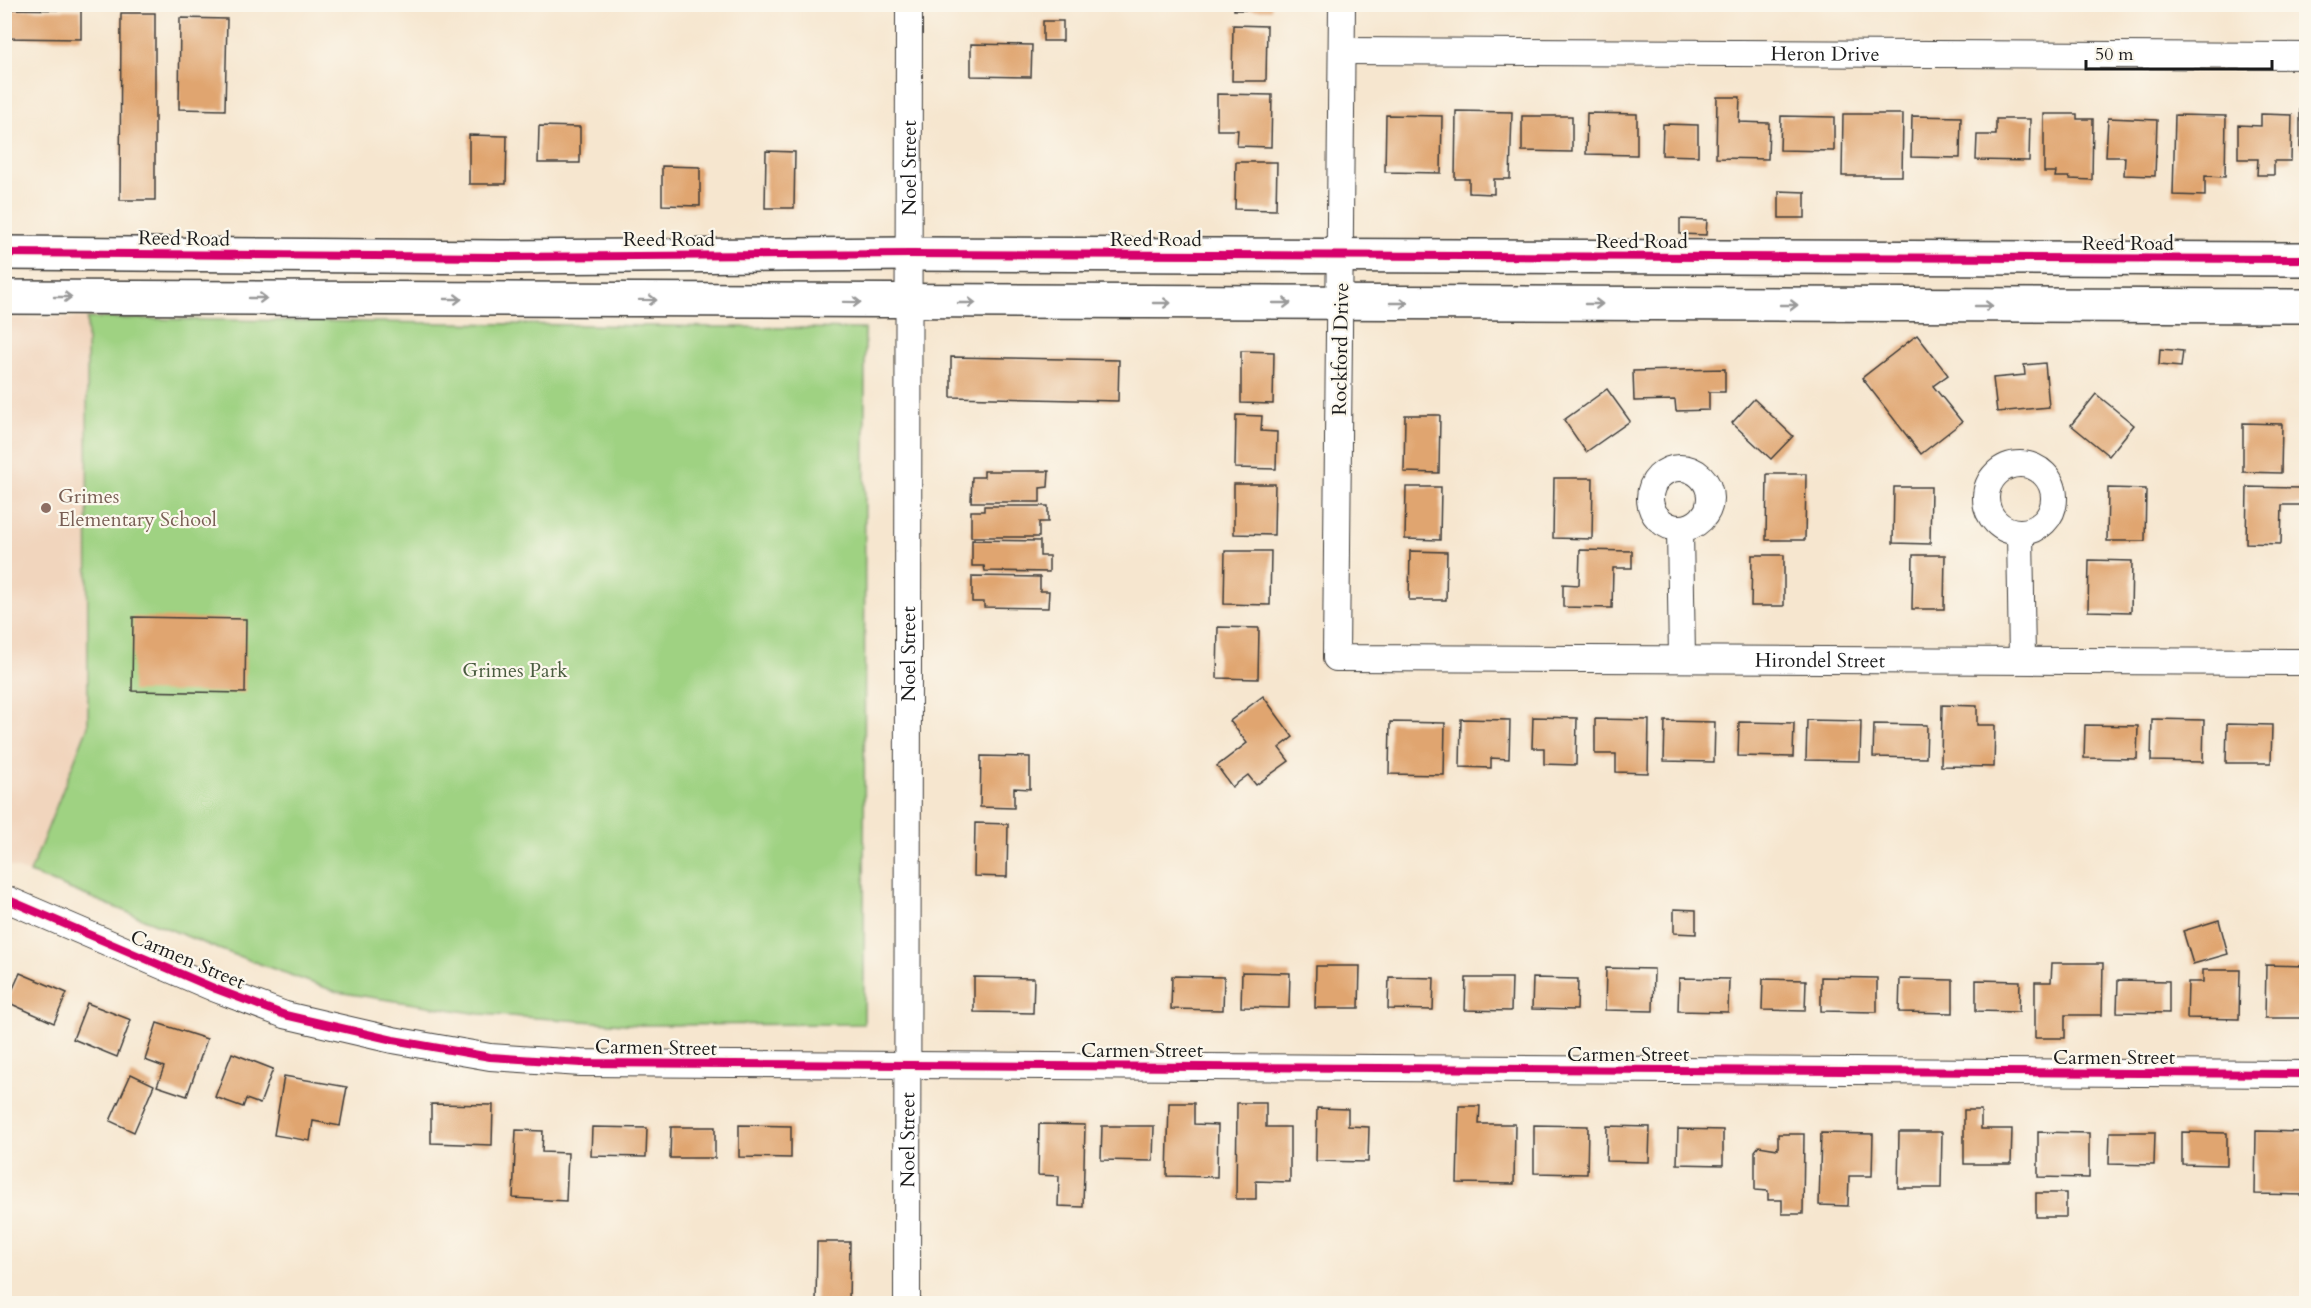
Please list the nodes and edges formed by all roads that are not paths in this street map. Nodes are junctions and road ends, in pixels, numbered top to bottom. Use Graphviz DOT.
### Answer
graph roads {
  1 [pos="909,4"];
  2 [pos="1342,4"];
  3 [pos="1343,51"];
  4 [pos="2307,56"];
  5 [pos="14,253"];
  6 [pos="909,254"];
  7 [pos="1340,256"];
  8 [pos="500,257"];
  9 [pos="1888,258"];
  10 [pos="2307,260"];
  11 [pos="14,297"];
  12 [pos="498,299"];
  13 [pos="908,303"];
  14 [pos="1341,303"];
  15 [pos="1887,305"];
  16 [pos="2307,306"];
  17 [pos="1680,529"];
  18 [pos="2020,532"];
  19 [pos="1336,658"];
  20 [pos="1682,659"];
  21 [pos="2022,660"];
  22 [pos="2307,662"];
  23 [pos="4,898"];
  24 [pos="907,1065"];
  25 [pos="2307,1074"];
  26 [pos="907,1304"];
  1 -- 6 [label="street, Noel Street"];
  2 -- 3 [label="street, Rockford Drive"];
  3 -- 4 [label="street, Heron Drive"];
  3 -- 7 [label="street, Rockford Drive"];
  5 -- 8 [label="street, Reed Road"];
  5 -- 11 [label="street"];
  6 -- 7 [label="street, Reed Road"];
  6 -- 8 [label="street, Reed Road"];
  6 -- 13 [label="street, Noel Street"];
  7 -- 9 [label="street, Reed Road"];
  7 -- 14 [label="street, Rockford Drive"];
  8 -- 12 [label="street"];
  9 -- 10 [label="street, Reed Road"];
  9 -- 15 [label="street"];
  11 -- 12 [label="street, one-way"];
  12 -- 13 [label="street, one-way"];
  13 -- 14 [label="street, one-way"];
  13 -- 24 [label="street, Noel Street"];
  14 -- 15 [label="street, one-way"];
  14 -- 19 [label="street, Rockford Drive"];
  15 -- 16 [label="street, one-way"];
  17 -- 20 [label="street"];
  18 -- 21 [label="street"];
  19 -- 20 [label="street, Hirondel Street"];
  20 -- 21 [label="street, Hirondel Street"];
  21 -- 22 [label="street, Hirondel Street"];
  23 -- 24 [label="street, Carmen Street"];
  24 -- 25 [label="street, Carmen Street"];
  24 -- 26 [label="street, Noel Street"];
}
